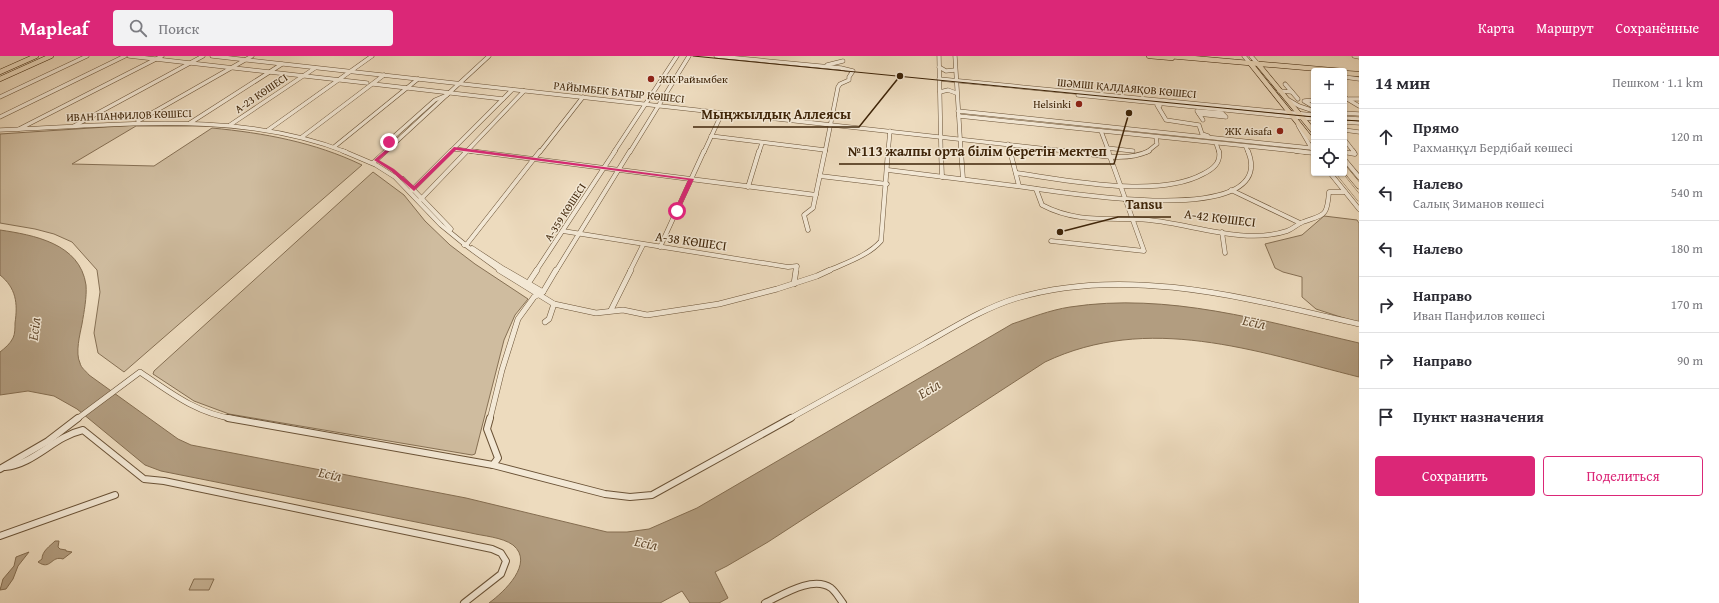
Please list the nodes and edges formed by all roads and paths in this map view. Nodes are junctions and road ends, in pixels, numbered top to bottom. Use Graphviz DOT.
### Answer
graph roads {
  1 [pos="30,56"];
  2 [pos="36,56"];
  3 [pos="44,56"];
  4 [pos="51,56"];
  5 [pos="87,56"];
  6 [pos="125,56"];
  7 [pos="129,56"];
  8 [pos="162,56"];
  9 [pos="203,56"];
  10 [pos="212,56"];
  11 [pos="252,56"];
  12 [pos="372,56"];
  13 [pos="489,56"];
  14 [pos="676,56"];
  15 [pos="689,56"];
  16 [pos="716,56"];
  17 [pos="844,56"];
  18 [pos="940,56"];
  19 [pos="954,56"];
  20 [pos="1149,56"];
  21 [pos="1169,56"];
  22 [pos="1244,56"];
  23 [pos="1251,56"];
  24 [pos="1354,56"];
  25 [pos="1359,57"];
  26 [pos="156,59"];
  27 [pos="246,60"];
  28 [pos="843,61"];
  29 [pos="191,63"];
  30 [pos="282,64"];
  31 [pos="1250,64"];
  32 [pos="1259,65"];
  33 [pos="815,66"];
  34 [pos="940,67"];
  35 [pos="232,68"];
  36 [pos="315,68"];
  37 [pos="841,68"];
  38 [pos="1311,69"];
  39 [pos="0,70"];
  40 [pos="955,70"];
  41 [pos="1311,70"];
  42 [pos="269,72"];
  43 [pos="351,72"];
  44 [pos="1347,72"];
  45 [pos="1359,74"];
  46 [pos="384,75"];
  47 [pos="0,76"];
  48 [pos="303,76"];
  49 [pos="1347,77"];
  50 [pos="0,79"];
  51 [pos="418,79"];
  52 [pos="1359,79"];
  53 [pos="339,80"];
  54 [pos="940,80"];
  55 [pos="956,82"];
  56 [pos="367,83"];
  57 [pos="373,84"];
  58 [pos="461,84"];
  59 [pos="1285,84"];
  60 [pos="407,88"];
  61 [pos="512,90"];
  62 [pos="524,91"];
  63 [pos="1279,91"];
  64 [pos="940,92"];
  65 [pos="1292,92"];
  66 [pos="956,93"];
  67 [pos="450,94"];
  68 [pos="0,97"];
  69 [pos="583,97"];
  70 [pos="1284,97"];
  71 [pos="1347,98"];
  72 [pos="503,99"];
  73 [pos="1298,99"];
  74 [pos="1347,99"];
  75 [pos="1359,99"];
  76 [pos="1311,100"];
  77 [pos="1159,103"];
  78 [pos="645,104"];
  79 [pos="1311,105"];
  80 [pos="658,106"];
  81 [pos="1359,106"];
  82 [pos="1311,110"];
  83 [pos="958,111"];
  84 [pos="1197,111"];
  85 [pos="1288,112"];
  86 [pos="722,113"];
  87 [pos="976,113"];
  88 [pos="1347,113"];
  89 [pos="1359,114"];
  90 [pos="1300,115"];
  91 [pos="1311,115"];
  92 [pos="959,116"];
  93 [pos="0,117"];
  94 [pos="1292,117"];
  95 [pos="979,118"];
  96 [pos="1311,118"];
  97 [pos="1347,118"];
  98 [pos="1359,119"];
  99 [pos="1203,120"];
  100 [pos="138,121"];
  101 [pos="191,122"];
  102 [pos="1297,122"];
  103 [pos="1347,122"];
  104 [pos="1359,123"];
  105 [pos="231,124"];
  106 [pos="830,125"];
  107 [pos="74,126"];
  108 [pos="1311,128"];
  109 [pos="20,129"];
  110 [pos="269,129"];
  111 [pos="0,130"];
  112 [pos="1347,130"];
  113 [pos="890,131"];
  114 [pos="1101,131"];
  115 [pos="1359,132"];
  116 [pos="303,136"];
  117 [pos="711,136"];
  118 [pos="941,137"];
  119 [pos="1156,137"];
  120 [pos="1210,137"];
  121 [pos="960,139"];
  122 [pos="1312,140"];
  123 [pos="1345,140"];
  124 [pos="762,143"];
  125 [pos="1216,143"];
  126 [pos="1008,144"];
  127 [pos="336,146"];
  128 [pos="1246,147"];
  129 [pos="1295,147"];
  130 [pos="1311,147"];
  131 [pos="1107,148"];
  132 [pos="454,149"];
  133 [pos="467,150"];
  134 [pos="825,150"];
  135 [pos="1133,151"];
  136 [pos="1311,151"];
  137 [pos="1311,151"];
  138 [pos="1298,152"];
  139 [pos="1347,152"];
  140 [pos="1357,153"];
  141 [pos="1110,156"];
  142 [pos="535,158"];
  143 [pos="375,162"];
  144 [pos="1347,163"];
  145 [pos="605,168"];
  146 [pos="619,169"];
  147 [pos="888,170"];
  148 [pos="1347,172"];
  149 [pos="1016,173"];
  150 [pos="820,176"];
  151 [pos="1332,176"];
  152 [pos="1341,176"];
  153 [pos="942,177"];
  154 [pos="1359,177"];
  155 [pos="691,179"];
  156 [pos="963,179"];
  157 [pos="887,184"];
  158 [pos="1120,184"];
  159 [pos="1019,186"];
  160 [pos="1359,186"];
  161 [pos="748,187"];
  162 [pos="1036,189"];
  163 [pos="412,190"];
  164 [pos="1231,190"];
  165 [pos="1345,192"];
  166 [pos="816,195"];
  167 [pos="1359,198"];
  168 [pos="1126,199"];
  169 [pos="420,200"];
  170 [pos="1359,209"];
  171 [pos="1132,219"];
  172 [pos="1300,223"];
  173 [pos="808,230"];
  174 [pos="563,231"];
  175 [pos="1222,232"];
  176 [pos="579,234"];
  177 [pos="1051,241"];
  178 [pos="466,245"];
  179 [pos="643,245"];
  180 [pos="660,247"];
  181 [pos="1226,253"];
  182 [pos="794,284"];
  183 [pos="526,285"];
  184 [pos="540,293"];
  185 [pos="554,304"];
  186 [pos="611,310"];
  187 [pos="545,322"];
  188 [pos="1359,324"];
  189 [pos="493,465"];
  190 [pos="2,468"];
  191 [pos="115,495"];
  192 [pos="0,536"];
  193 [pos="464,603"];
  194 [pos="765,603"];
  195 [pos="843,603"];
  1 -- 39 [label="main road"];
  2 -- 39 [label="main road"];
  3 -- 47 [label="main road"];
  4 -- 50 [label="main road"];
  5 -- 68 [label="street"];
  6 -- 93 [label="street"];
  7 -- 26 [label="street"];
  8 -- 26 [label="street"];
  9 -- 29 [label="street"];
  10 -- 27 [label="street, РАЙЫМБЕК БАТЫР КӨШЕСІ"];
  11 -- 27 [label="street"];
  12 -- 43 [label="street"];
  13 -- 58 [label="street"];
  14 -- 78 [label="street, А-359 КӨШЕСІ"];
  15 -- 80 [label="street"];
  16 -- 33 [label="street"];
  17 -- 28 [label="street"];
  18 -- 34 [label="street"];
  19 -- 40 [label="street"];
  20 -- 31 [label="main road"];
  21 -- 31 [label="main road"];
  22 -- 31 [label="street"];
  23 -- 32 [label="street"];
  24 -- 25 [label="street"];
  26 -- 29 [label="street"];
  26 -- 109 [label="street"];
  27 -- 30 [label="street, РАЙЫМБЕК БАТЫР КӨШЕСІ"];
  27 -- 35 [label="street"];
  28 -- 33 [label="street"];
  28 -- 37 [label="street"];
  29 -- 35 [label="street"];
  29 -- 107 [label="street"];
  30 -- 36 [label="street, РАЙЫМБЕК БАТЫР КӨШЕСІ"];
  30 -- 42 [label="street"];
  31 -- 32 [label="main road"];
  31 -- 85 [label="main road"];
  32 -- 38 [label="main road"];
  32 -- 41 [label="main road"];
  32 -- 63 [label="main road"];
  33 -- 37 [label="street"];
  34 -- 40 [label="street"];
  34 -- 54 [label="street"];
  35 -- 42 [label="street"];
  35 -- 100 [label="street"];
  36 -- 43 [label="street, РАЙЫМБЕК БАТЫР КӨШЕСІ"];
  36 -- 48 [label="street, А-23 КӨШЕСІ"];
  37 -- 106 [label="street"];
  40 -- 55 [label="street"];
  42 -- 48 [label="street"];
  42 -- 101 [label="street"];
  43 -- 46 [label="street, РАЙЫМБЕК БАТЫР КӨШЕСІ"];
  43 -- 53 [label="street"];
  44 -- 45 [label="main road"];
  46 -- 51 [label="street, РАЙЫМБЕК БАТЫР КӨШЕСІ"];
  46 -- 57 [label="street"];
  48 -- 53 [label="street"];
  48 -- 105 [label="street, А-23 КӨШЕСІ"];
  49 -- 52 [label="street"];
  51 -- 58 [label="street, РАЙЫМБЕК БАТЫР КӨШЕСІ"];
  51 -- 60 [label="street"];
  53 -- 56 [label="street"];
  53 -- 110 [label="street"];
  54 -- 55 [label="street, ШӘМШІ ҚАЛДАЯҚОВ КӨШЕСІ"];
  54 -- 64 [label="street"];
  55 -- 66 [label="street"];
  55 -- 77 [label="street, ШӘМШІ ҚАЛДАЯҚОВ КӨШЕСІ"];
  55 -- 77 [label="street, ШӘМШІ ҚАЛДАЯҚОВ КӨШЕСІ"];
  57 -- 60 [label="street"];
  57 -- 116 [label="street"];
  58 -- 61 [label="street, РАЙЫМБЕК БАТЫР КӨШЕСІ"];
  58 -- 67 [label="street"];
  59 -- 65 [label="street"];
  60 -- 67 [label="street"];
  60 -- 127 [label="street"];
  61 -- 62 [label="street, РАЙЫМБЕК БАТЫР КӨШЕСІ"];
  61 -- 72 [label="street"];
  62 -- 69 [label="street, РАЙЫМБЕК БАТЫР КӨШЕСІ"];
  62 -- 133 [label="street"];
  63 -- 65 [label="street"];
  63 -- 70 [label="main road"];
  64 -- 66 [label="street"];
  64 -- 118 [label="street"];
  65 -- 73 [label="street"];
  66 -- 83 [label="street"];
  67 -- 72 [label="street"];
  67 -- 143 [label="street"];
  69 -- 78 [label="street, РАЙЫМБЕК БАТЫР КӨШЕСІ"];
  69 -- 142 [label="street"];
  70 -- 82 [label="street"];
  70 -- 90 [label="main road"];
  71 -- 75 [label="street"];
  72 -- 132 [label="street"];
  74 -- 81 [label="street"];
  76 -- 79 [label="street"];
  77 -- 84 [label="street"];
  77 -- 85 [label="street, ШӘМШІ ҚАЛДАЯҚОВ КӨШЕСІ"];
  77 -- 120 [label="street"];
  78 -- 80 [label="street, РАЙЫМБЕК БАТЫР КӨШЕСІ"];
  78 -- 145 [label="street, А-359 КӨШЕСІ"];
  80 -- 86 [label="street, РАЙЫМБЕК БАТЫР КӨШЕСІ"];
  80 -- 146 [label="street"];
  83 -- 87 [label="street"];
  83 -- 92 [label="street"];
  84 -- 84 [label="street"];
  84 -- 94 [label="street, ШӘМШІ ҚАЛДАЯҚОВ КӨШЕСІ"];
  84 -- 99 [label="street"];
  85 -- 90 [label="street, ШӘМШІ ҚАЛДАЯҚОВ КӨШЕСІ"];
  85 -- 94 [label="main road"];
  86 -- 106 [label="street, РАЙЫМБЕК БАТЫР КӨШЕСІ"];
  86 -- 117 [label="street"];
  87 -- 95 [label="street"];
  87 -- 120 [label="street"];
  88 -- 89 [label="street"];
  90 -- 91 [label="street, ШӘМШІ ҚАЛДАЯҚОВ КӨШЕСІ"];
  90 -- 94 [label="street, ШӘМШІ ҚАЛДАЯҚОВ КӨШЕСІ"];
  90 -- 96 [label="street, ШӘМШІ ҚАЛДАЯҚОВ КӨШЕСІ"];
  90 -- 108 [label="main road"];
  92 -- 95 [label="street"];
  92 -- 121 [label="street"];
  94 -- 102 [label="main road"];
  95 -- 114 [label="street"];
  97 -- 98 [label="street"];
  100 -- 101 [label="street, ИВАН ПАНФИЛОВ КӨШЕСІ"];
  100 -- 107 [label="street, ИВАН ПАНФИЛОВ КӨШЕСІ"];
  101 -- 105 [label="street, ИВАН ПАНФИЛОВ КӨШЕСІ"];
  101 -- 107 [label="street, ИВАН ПАНФИЛОВ КӨШЕСІ"];
  102 -- 122 [label="main road"];
  102 -- 130 [label="street"];
  103 -- 104 [label="street"];
  105 -- 110 [label="street, ИВАН ПАНФИЛОВ КӨШЕСІ"];
  106 -- 113 [label="street, РАЙЫМБЕК БАТЫР КӨШЕСІ"];
  106 -- 134 [label="street"];
  107 -- 109 [label="street, ИВАН ПАНФИЛОВ КӨШЕСІ"];
  109 -- 111 [label="street, ИВАН ПАНФИЛОВ КӨШЕСІ"];
  110 -- 116 [label="street, ИВАН ПАНФИЛОВ КӨШЕСІ"];
  112 -- 115 [label="street"];
  113 -- 118 [label="street, РАЙЫМБЕК БАТЫР КӨШЕСІ"];
  113 -- 147 [label="street"];
  114 -- 119 [label="street"];
  114 -- 131 [label="street"];
  116 -- 127 [label="street, ИВАН ПАНФИЛОВ КӨШЕСІ"];
  117 -- 124 [label="street"];
  117 -- 155 [label="street"];
  118 -- 121 [label="street, РАЙЫМБЕК БАТЫР КӨШЕСІ"];
  118 -- 153 [label="street"];
  119 -- 125 [label="street"];
  119 -- 141 [label="street, РАЙЫМБЕК БАТЫР КӨШЕСІ"];
  120 -- 129 [label="street"];
  121 -- 126 [label="street, РАЙЫМБЕК БАТЫР КӨШЕСІ"];
  121 -- 156 [label="street"];
  123 -- 140 [label="street"];
  124 -- 134 [label="street"];
  124 -- 161 [label="street"];
  125 -- 128 [label="street"];
  125 -- 158 [label="street"];
  126 -- 141 [label="street, РАЙЫМБЕК БАТЫР КӨШЕСІ"];
  126 -- 149 [label="street"];
  127 -- 143 [label="street, ИВАН ПАНФИЛОВ КӨШЕСІ"];
  128 -- 138 [label="street"];
  128 -- 164 [label="street"];
  129 -- 136 [label="street"];
  129 -- 138 [label="street"];
  131 -- 135 [label="street"];
  131 -- 141 [label="street"];
  132 -- 133 [label="street"];
  132 -- 163 [label="street"];
  133 -- 142 [label="street"];
  133 -- 169 [label="street"];
  134 -- 150 [label="street"];
  137 -- 138 [label="street"];
  139 -- 140 [label="street"];
  141 -- 158 [label="street"];
  142 -- 145 [label="street"];
  142 -- 178 [label="street"];
  143 -- 163 [label="street, ИВАН ПАНФИЛОВ КӨШЕСІ"];
  144 -- 154 [label="street"];
  145 -- 146 [label="street"];
  145 -- 174 [label="street, А-359 КӨШЕСІ"];
  146 -- 155 [label="street"];
  146 -- 176 [label="street"];
  147 -- 153 [label="street"];
  147 -- 157 [label="street"];
  148 -- 160 [label="main road"];
  149 -- 158 [label="street"];
  149 -- 159 [label="street"];
  150 -- 157 [label="street"];
  150 -- 166 [label="street"];
  151 -- 165 [label="street"];
  152 -- 167 [label="main road"];
  153 -- 156 [label="street"];
  155 -- 161 [label="street"];
  155 -- 180 [label="street"];
  156 -- 159 [label="street"];
  157 -- 182 [label="street"];
  158 -- 168 [label="street"];
  159 -- 162 [label="street"];
  161 -- 166 [label="street"];
  162 -- 168 [label="street"];
  162 -- 171 [label="street, А-42 КӨШЕСІ"];
  163 -- 169 [label="street, ИВАН ПАНФИЛОВ КӨШЕСІ"];
  164 -- 168 [label="street"];
  164 -- 172 [label="street"];
  165 -- 170 [label="street"];
  165 -- 172 [label="street, А-42 КӨШЕСІ"];
  166 -- 173 [label="street"];
  168 -- 171 [label="street"];
  169 -- 178 [label="street, ИВАН ПАНФИЛОВ КӨШЕСІ"];
  171 -- 175 [label="street, А-42 КӨШЕСІ"];
  171 -- 177 [label="street"];
  172 -- 175 [label="street, А-42 КӨШЕСІ"];
  174 -- 176 [label="street, А-38 КӨШЕСІ"];
  174 -- 183 [label="street, А-359 КӨШЕСІ"];
  175 -- 181 [label="street"];
  176 -- 179 [label="street, А-38 КӨШЕСІ"];
  176 -- 184 [label="street"];
  178 -- 183 [label="street, ИВАН ПАНФИЛОВ КӨШЕСІ"];
  179 -- 180 [label="street, А-38 КӨШЕСІ"];
  179 -- 186 [label="street"];
  180 -- 182 [label="street, А-38 КӨШЕСІ"];
  182 -- 186 [label="street, ИВАН ПАНФИЛОВ КӨШЕСІ"];
  183 -- 184 [label="street, ИВАН ПАНФИЛОВ КӨШЕСІ"];
  184 -- 185 [label="street, ИВАН ПАНФИЛОВ КӨШЕСІ"];
  184 -- 189 [label="street"];
  185 -- 186 [label="street, ИВАН ПАНФИЛОВ КӨШЕСІ"];
  185 -- 187 [label="street"];
  188 -- 189 [label="street"];
  189 -- 190 [label="street"];
  190 -- 193 [label="street"];
  191 -- 192 [label="street"];
  194 -- 195 [label="street"];
}
